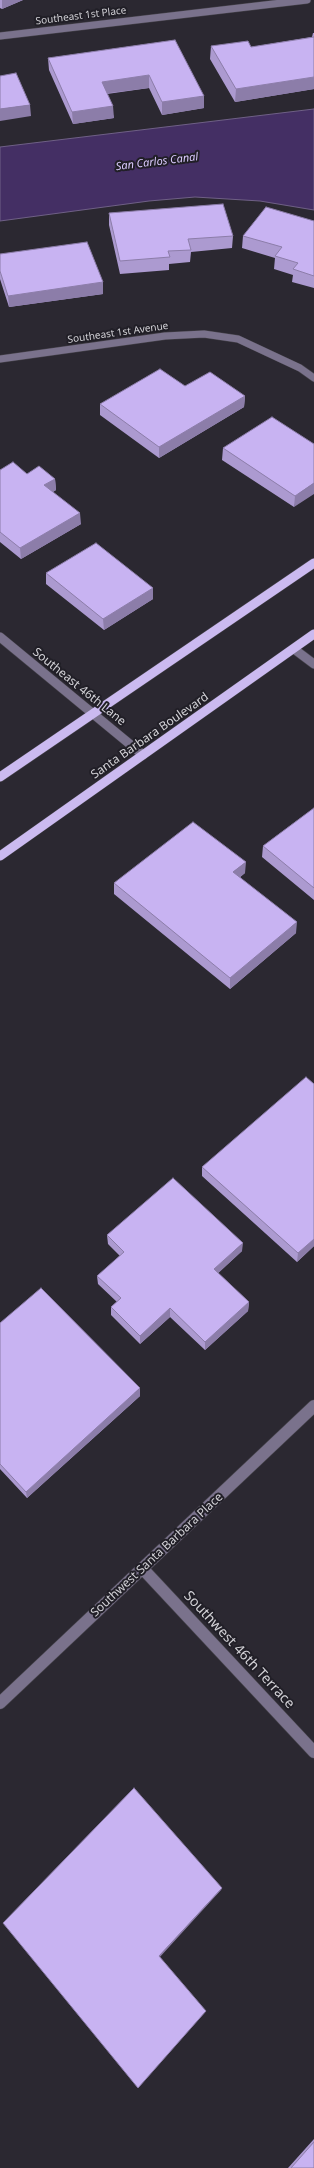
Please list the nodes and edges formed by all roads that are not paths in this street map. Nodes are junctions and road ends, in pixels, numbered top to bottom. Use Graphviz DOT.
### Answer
graph roads {
  1 [pos="230,0"];
  2 [pos="308,0"];
  3 [pos="242,7"];
  4 [pos="0,36"];
  5 [pos="0,359"];
  6 [pos="314,378"];
  7 [pos="314,563"];
  8 [pos="314,634"];
  9 [pos="0,637"];
  10 [pos="294,649"];
  11 [pos="314,664"];
  12 [pos="93,713"];
  13 [pos="143,755"];
  14 [pos="0,777"];
  15 [pos="0,856"];
  16 [pos="314,1406"];
  17 [pos="143,1569"];
  18 [pos="0,1703"];
  19 [pos="314,1752"];
  1 -- 3 [label="street"];
  2 -- 3 [label="street, Southeast 1st Place"];
  3 -- 4 [label="street, Southeast 1st Place"];
  5 -- 6 [label="street, Southeast 1st Avenue"];
  7 -- 12 [label="main road"];
  8 -- 10 [label="main road, Santa Barbara Boulevard"];
  9 -- 12 [label="street, Southeast 46th Lane"];
  10 -- 11 [label="street"];
  10 -- 13 [label="main road, Santa Barbara Boulevard"];
  12 -- 13 [label="street, Southeast 46th Lane"];
  12 -- 14 [label="main road"];
  13 -- 15 [label="main road, Santa Barbara Boulevard"];
  16 -- 17 [label="street, Southwest Santa Barbara Place"];
  17 -- 18 [label="street, Southwest Santa Barbara Place"];
  17 -- 19 [label="street, Southwest 46th Terrace"];
}
